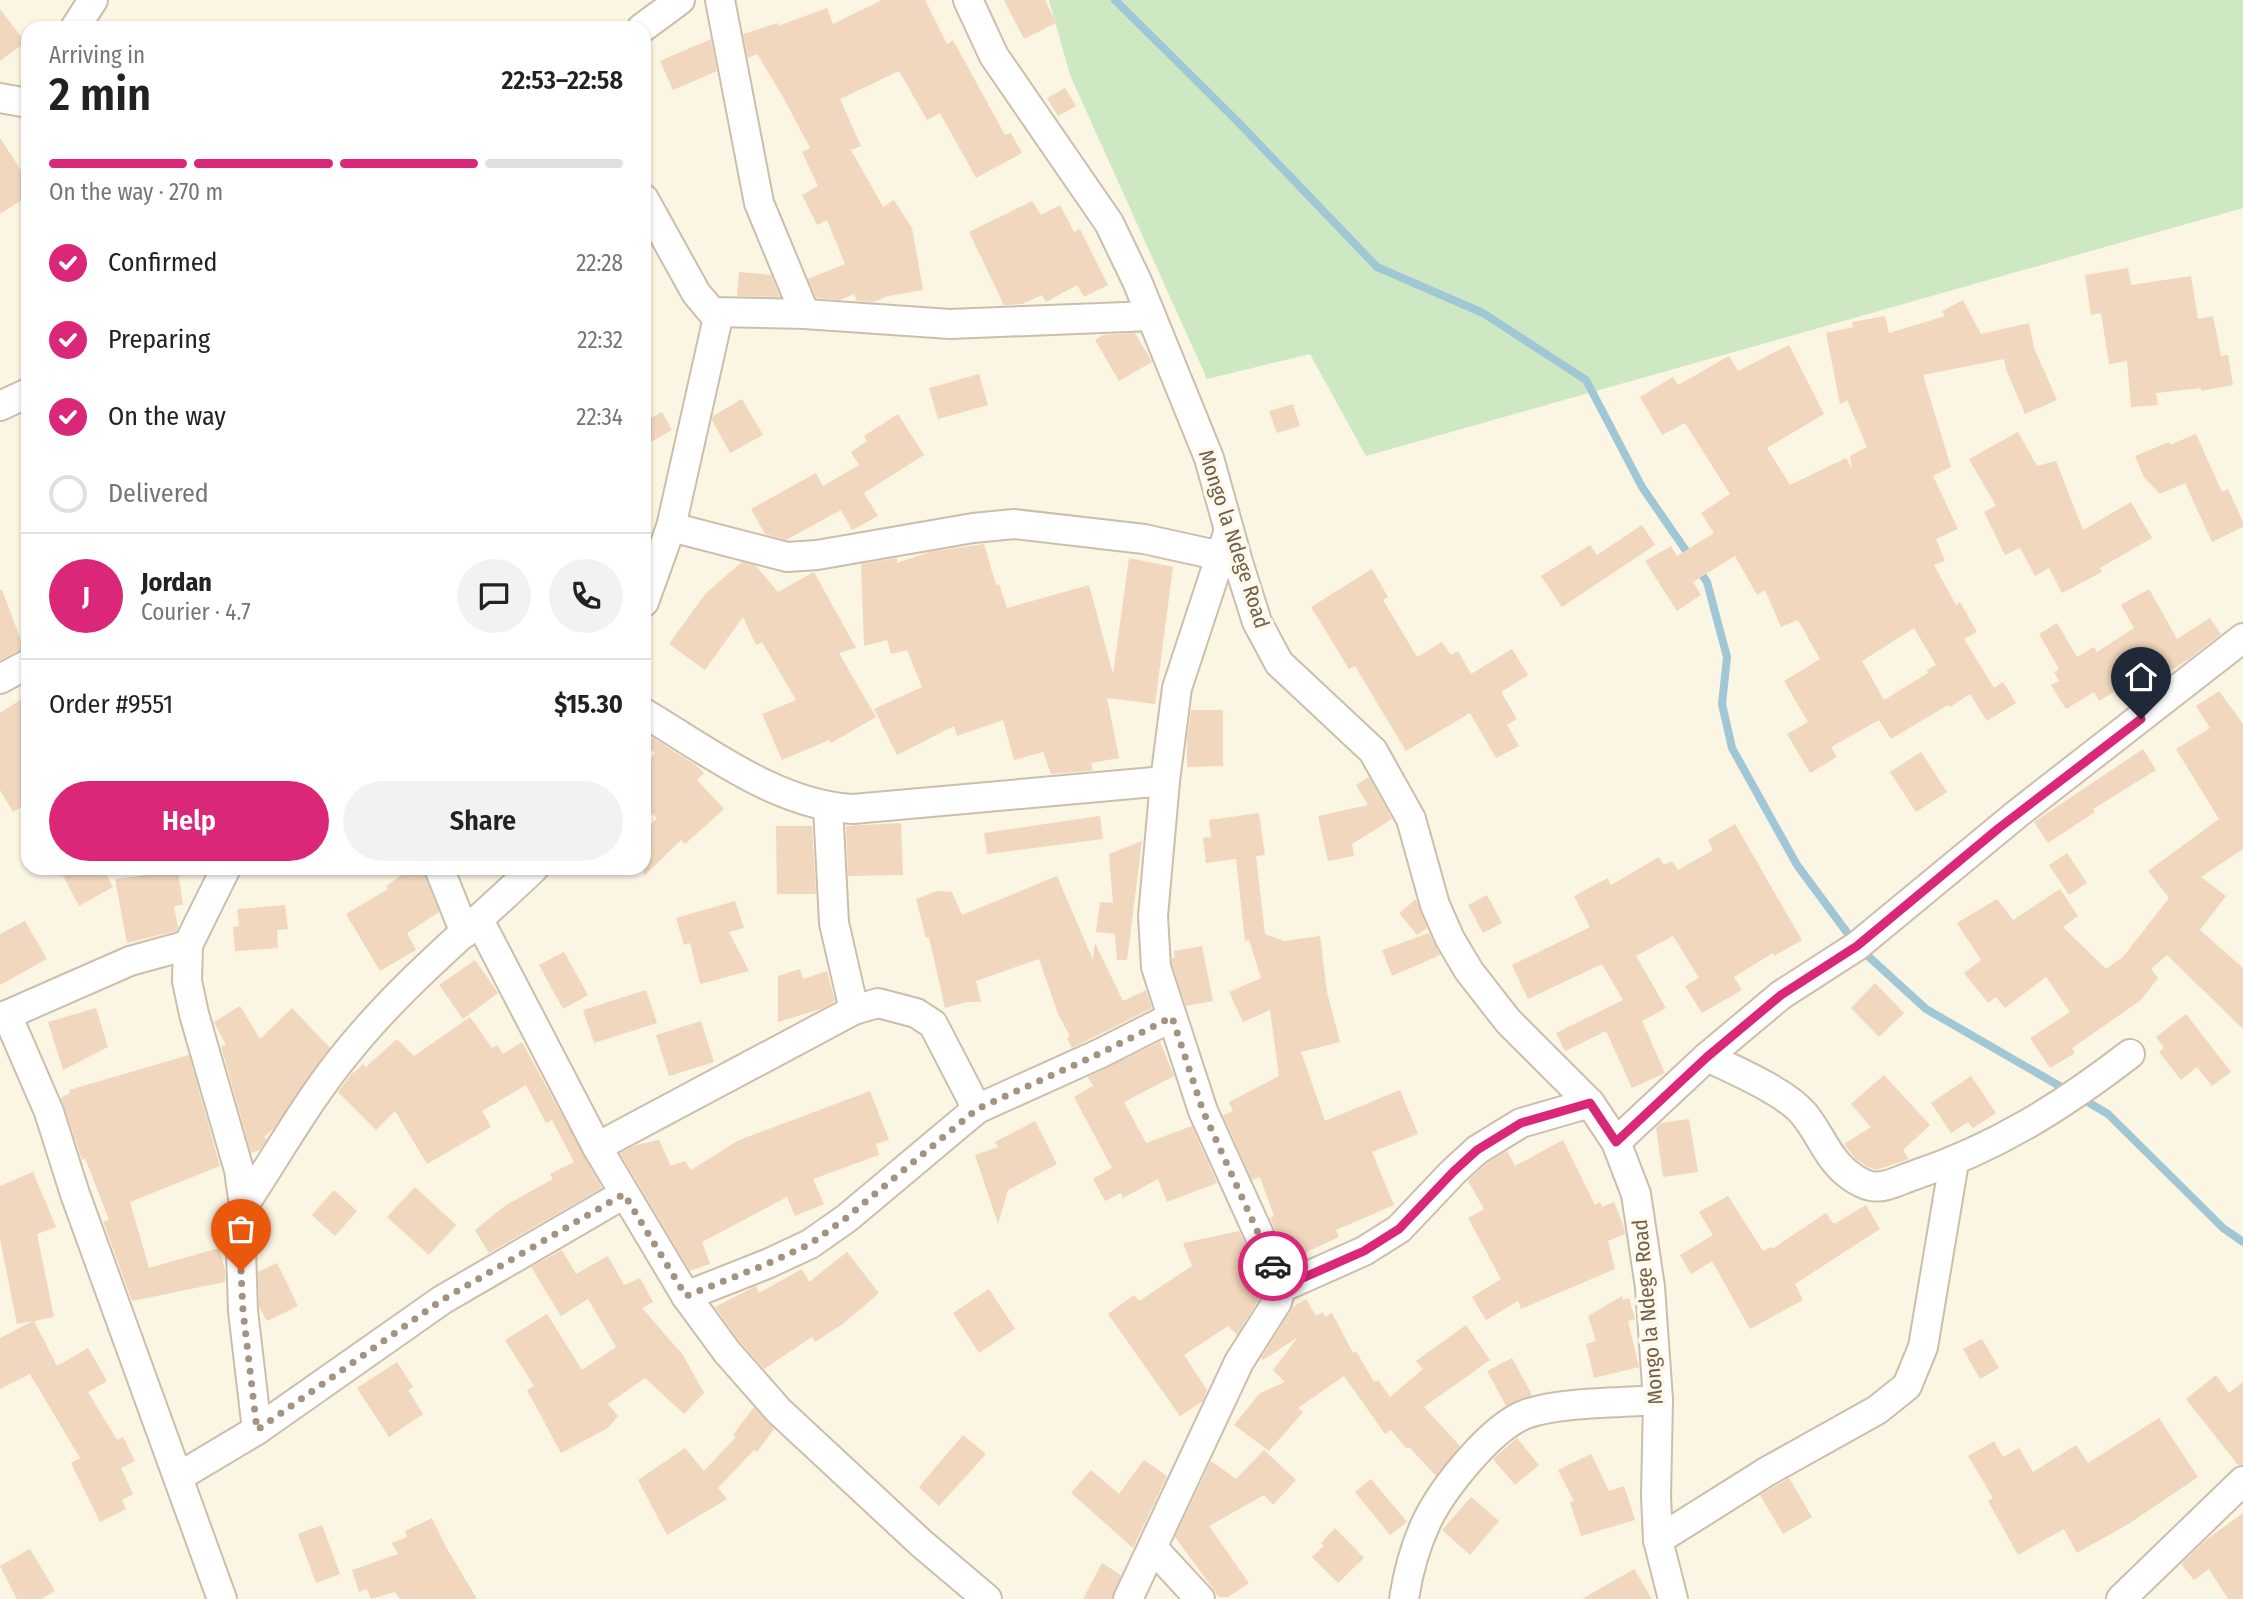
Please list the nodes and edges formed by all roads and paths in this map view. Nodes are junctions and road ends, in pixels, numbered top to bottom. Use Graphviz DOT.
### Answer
graph roads {
  1 [pos="93,0"];
  2 [pos="680,0"];
  3 [pos="720,0"];
  4 [pos="968,0"];
  5 [pos="80,21"];
  6 [pos="651,21"];
  7 [pos="0,98"];
  8 [pos="21,102"];
  9 [pos="651,212"];
  10 [pos="719,313"];
  11 [pos="805,314"];
  12 [pos="1151,316"];
  13 [pos="21,396"];
  14 [pos="0,406"];
  15 [pos="671,527"];
  16 [pos="1225,543"];
  17 [pos="651,583"];
  18 [pos="2243,638"];
  19 [pos="21,668"];
  20 [pos="0,679"];
  21 [pos="651,717"];
  22 [pos="1165,781"];
  23 [pos="828,807"];
  24 [pos="223,875"];
  25 [pos="443,875"];
  26 [pos="527,875"];
  27 [pos="472,927"];
  28 [pos="188,945"];
  29 [pos="854,1010"];
  30 [pos="3,1016"];
  31 [pos="1172,1017"];
  32 [pos="2130,1054"];
  33 [pos="1707,1057"];
  34 [pos="1590,1103"];
  35 [pos="977,1109"];
  36 [pos="1616,1142"];
  37 [pos="597,1147"];
  38 [pos="1954,1162"];
  39 [pos="624,1194"];
  40 [pos="244,1205"];
  41 [pos="1280,1288"];
  42 [pos="686,1296"];
  43 [pos="1658,1399"];
  44 [pos="257,1430"];
  45 [pos="180,1476"];
  46 [pos="2243,1481"];
  47 [pos="1658,1540"];
  48 [pos="1153,1548"];
  49 [pos="219,1598"];
  50 [pos="987,1599"];
  51 [pos="1128,1599"];
  52 [pos="1200,1599"];
  53 [pos="1404,1599"];
  54 [pos="1673,1599"];
  55 [pos="2121,1599"];
  1 -- 5 [label="street"];
  2 -- 6 [label="street"];
  3 -- 11 [label="street"];
  4 -- 12 [label="street, Mongo la Ndege Road"];
  7 -- 8 [label="street"];
  9 -- 10 [label="street"];
  10 -- 11 [label="street"];
  10 -- 15 [label="street"];
  11 -- 12 [label="street"];
  12 -- 16 [label="street, Mongo la Ndege Road"];
  13 -- 14 [label="street"];
  15 -- 16 [label="street"];
  15 -- 17 [label="street"];
  16 -- 22 [label="street"];
  16 -- 34 [label="street, Mongo la Ndege Road"];
  18 -- 33 [label="street"];
  19 -- 20 [label="street"];
  21 -- 23 [label="street"];
  22 -- 23 [label="street"];
  22 -- 31 [label="street"];
  23 -- 29 [label="street"];
  24 -- 28 [label="street"];
  25 -- 27 [label="street"];
  26 -- 27 [label="street"];
  27 -- 37 [label="street"];
  27 -- 40 [label="street"];
  28 -- 30 [label="street"];
  28 -- 40 [label="street"];
  29 -- 35 [label="street"];
  29 -- 37 [label="street"];
  30 -- 45 [label="street"];
  31 -- 35 [label="street"];
  31 -- 41 [label="street"];
  32 -- 38 [label="street"];
  33 -- 36 [label="street"];
  33 -- 38 [label="street"];
  34 -- 36 [label="street, Mongo la Ndege Road"];
  34 -- 41 [label="street"];
  35 -- 42 [label="street"];
  36 -- 43 [label="street, Mongo la Ndege Road"];
  37 -- 39 [label="street"];
  38 -- 47 [label="street"];
  39 -- 42 [label="street"];
  39 -- 44 [label="street"];
  40 -- 44 [label="street"];
  41 -- 48 [label="street"];
  42 -- 50 [label="street"];
  43 -- 47 [label="street, Mongo la Ndege Road"];
  43 -- 53 [label="street"];
  44 -- 45 [label="street"];
  45 -- 49 [label="street"];
  46 -- 55 [label="street"];
  47 -- 54 [label="street, Mongo la Ndege Road"];
  48 -- 51 [label="street"];
  48 -- 52 [label="street"];
}
